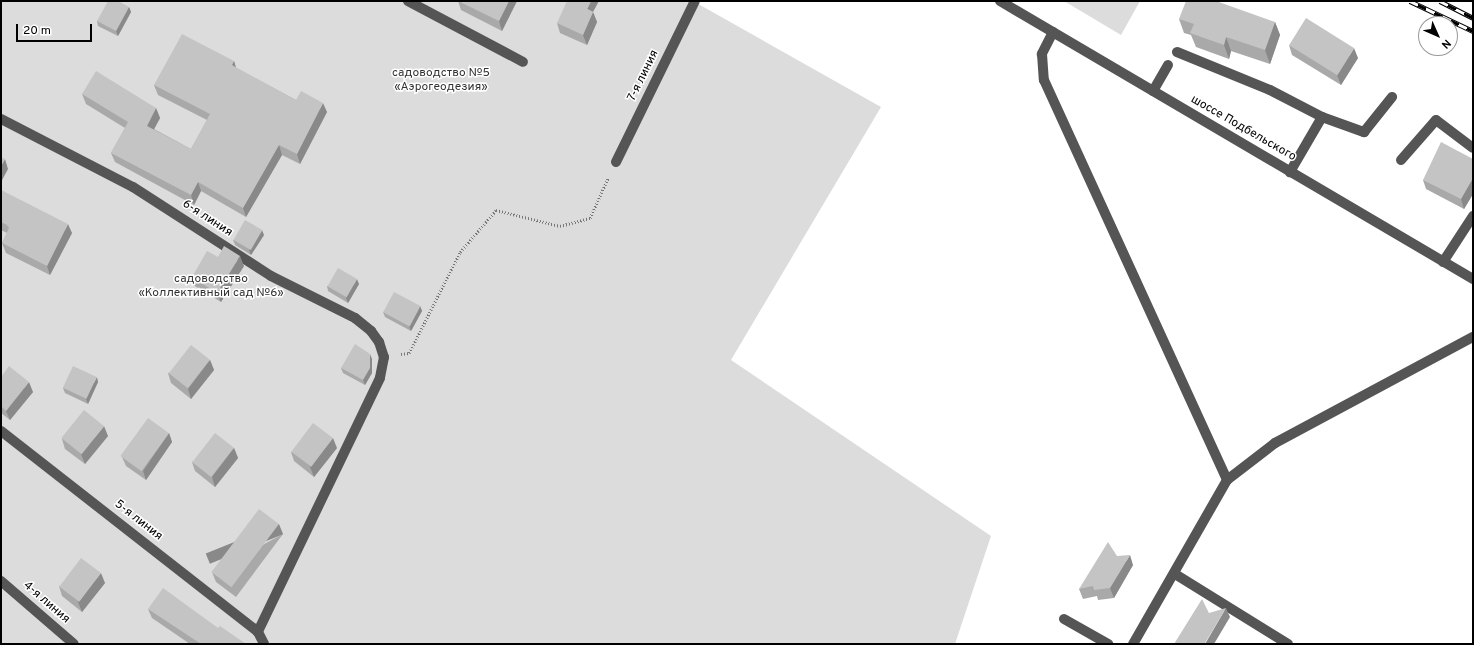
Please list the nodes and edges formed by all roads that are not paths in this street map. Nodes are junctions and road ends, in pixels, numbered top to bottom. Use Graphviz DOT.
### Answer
graph roads {
  1 [pos="408,1"];
  2 [pos="1000,1"];
  3 [pos="695,2"];
  4 [pos="1053,32"];
  5 [pos="1177,52"];
  6 [pos="523,62"];
  7 [pos="1168,65"];
  8 [pos="1153,91"];
  9 [pos="1392,97"];
  10 [pos="1322,117"];
  11 [pos="1,119"];
  12 [pos="1473,148"];
  13 [pos="1400,160"];
  14 [pos="616,162"];
  15 [pos="1290,172"];
  16 [pos="1473,216"];
  17 [pos="1443,262"];
  18 [pos="1473,280"];
  19 [pos="1473,337"];
  20 [pos="1,431"];
  21 [pos="1227,480"];
  22 [pos="1175,574"];
  23 [pos="1,581"];
  24 [pos="1064,619"];
  25 [pos="258,632"];
  26 [pos="74,644"];
  27 [pos="264,644"];
  28 [pos="1108,644"];
  29 [pos="1134,644"];
  30 [pos="1288,644"];
  1 -- 6 [label="street"];
  2 -- 4 [label="street, шоссе Подбельского"];
  3 -- 14 [label="street, 7-я линия"];
  4 -- 8 [label="street, шоссе Подбельского"];
  4 -- 21 [label="street"];
  5 -- 10 [label="street"];
  7 -- 8 [label="street"];
  8 -- 15 [label="street, шоссе Подбельского"];
  9 -- 10 [label="street"];
  10 -- 15 [label="street"];
  11 -- 25 [label="street, 6-я линия"];
  12 -- 13 [label="street"];
  15 -- 17 [label="street, шоссе Подбельского"];
  16 -- 17 [label="street"];
  17 -- 18 [label="street, шоссе Подбельского"];
  19 -- 21 [label="street"];
  20 -- 25 [label="street, 5-я линия"];
  21 -- 22 [label="street"];
  22 -- 29 [label="street"];
  22 -- 30 [label="street"];
  23 -- 26 [label="street, 4-я линия"];
  24 -- 28 [label="street"];
  25 -- 27 [label="street"];
}
